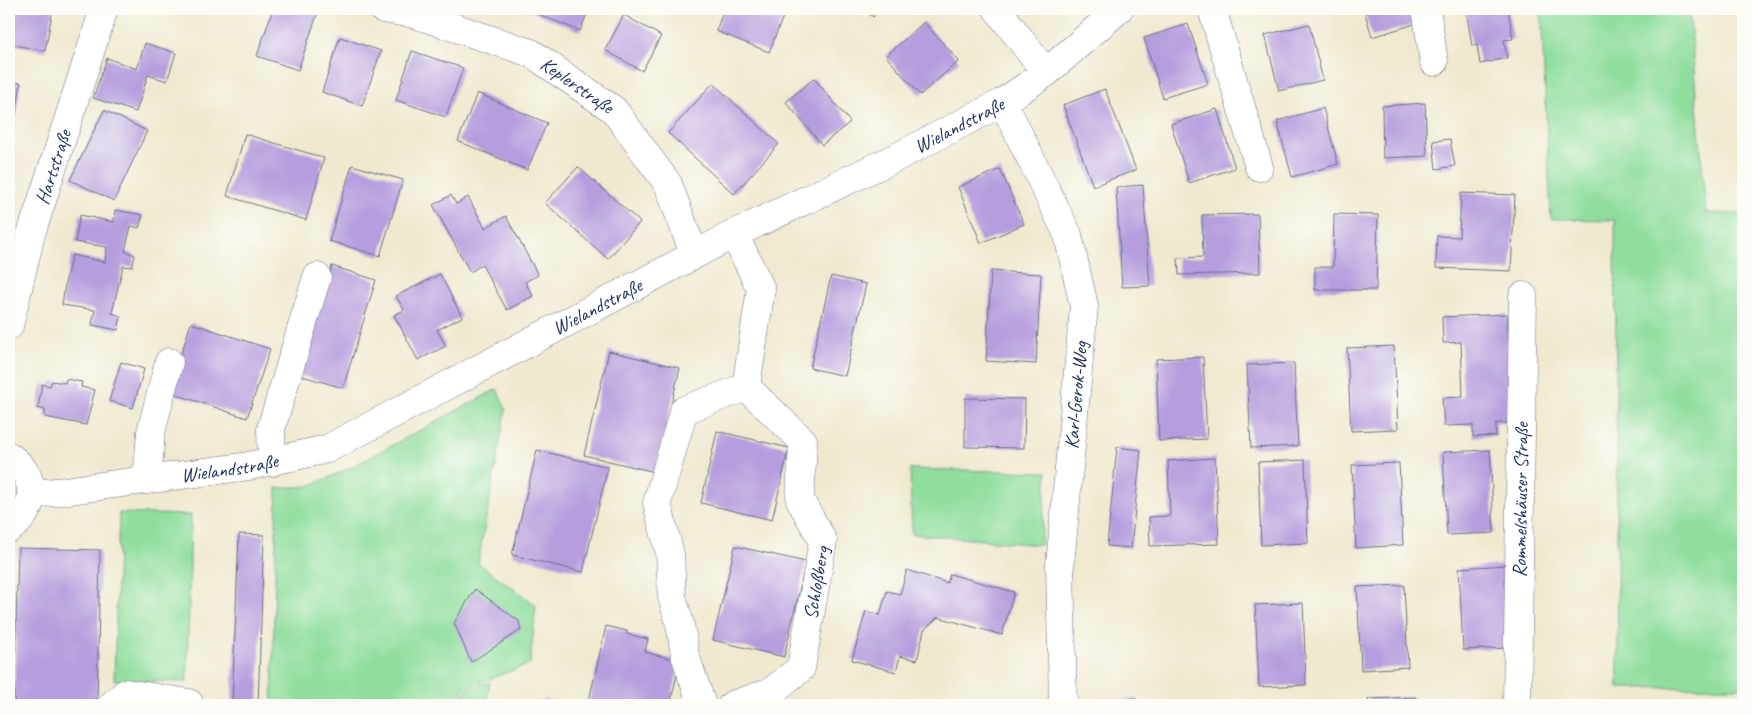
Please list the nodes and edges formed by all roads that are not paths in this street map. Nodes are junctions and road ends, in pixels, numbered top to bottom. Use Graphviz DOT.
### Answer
graph roads {
  1 [pos="104,9"];
  2 [pos="383,9"];
  3 [pos="997,9"];
  4 [pos="1119,9"];
  5 [pos="1212,9"];
  6 [pos="1426,9"];
  7 [pos="1434,62"];
  8 [pos="1046,73"];
  9 [pos="1003,102"];
  10 [pos="1259,167"];
  11 [pos="734,234"];
  12 [pos="694,254"];
  13 [pos="317,277"];
  14 [pos="1523,296"];
  15 [pos="9,326"];
  16 [pos="169,362"];
  17 [pos="746,387"];
  18 [pos="9,456"];
  19 [pos="272,462"];
  20 [pos="147,480"];
  21 [pos="31,494"];
  22 [pos="9,529"];
  23 [pos="112,705"];
  24 [pos="190,705"];
  25 [pos="702,705"];
  26 [pos="732,705"];
  27 [pos="1063,705"];
  28 [pos="1517,705"];
  1 -- 15 [label="street, Hartstraße"];
  2 -- 12 [label="street, Keplerstraße"];
  3 -- 8 [label="street"];
  4 -- 8 [label="street, Wielandstraße"];
  5 -- 10 [label="street"];
  6 -- 7 [label="street"];
  8 -- 9 [label="street, Wielandstraße"];
  9 -- 11 [label="street, Wielandstraße"];
  9 -- 27 [label="street, Karl-Gerok-Weg"];
  11 -- 12 [label="street, Wielandstraße"];
  11 -- 17 [label="street"];
  12 -- 19 [label="street, Wielandstraße"];
  13 -- 19 [label="street"];
  14 -- 28 [label="street, Rommelshäuser Straße"];
  16 -- 20 [label="street"];
  17 -- 25 [label="street"];
  17 -- 26 [label="street, Schloßberg"];
  18 -- 21 [label="street"];
  19 -- 20 [label="street, Wielandstraße"];
  20 -- 21 [label="street, Wielandstraße"];
  21 -- 22 [label="street"];
  23 -- 24 [label="street"];
}
